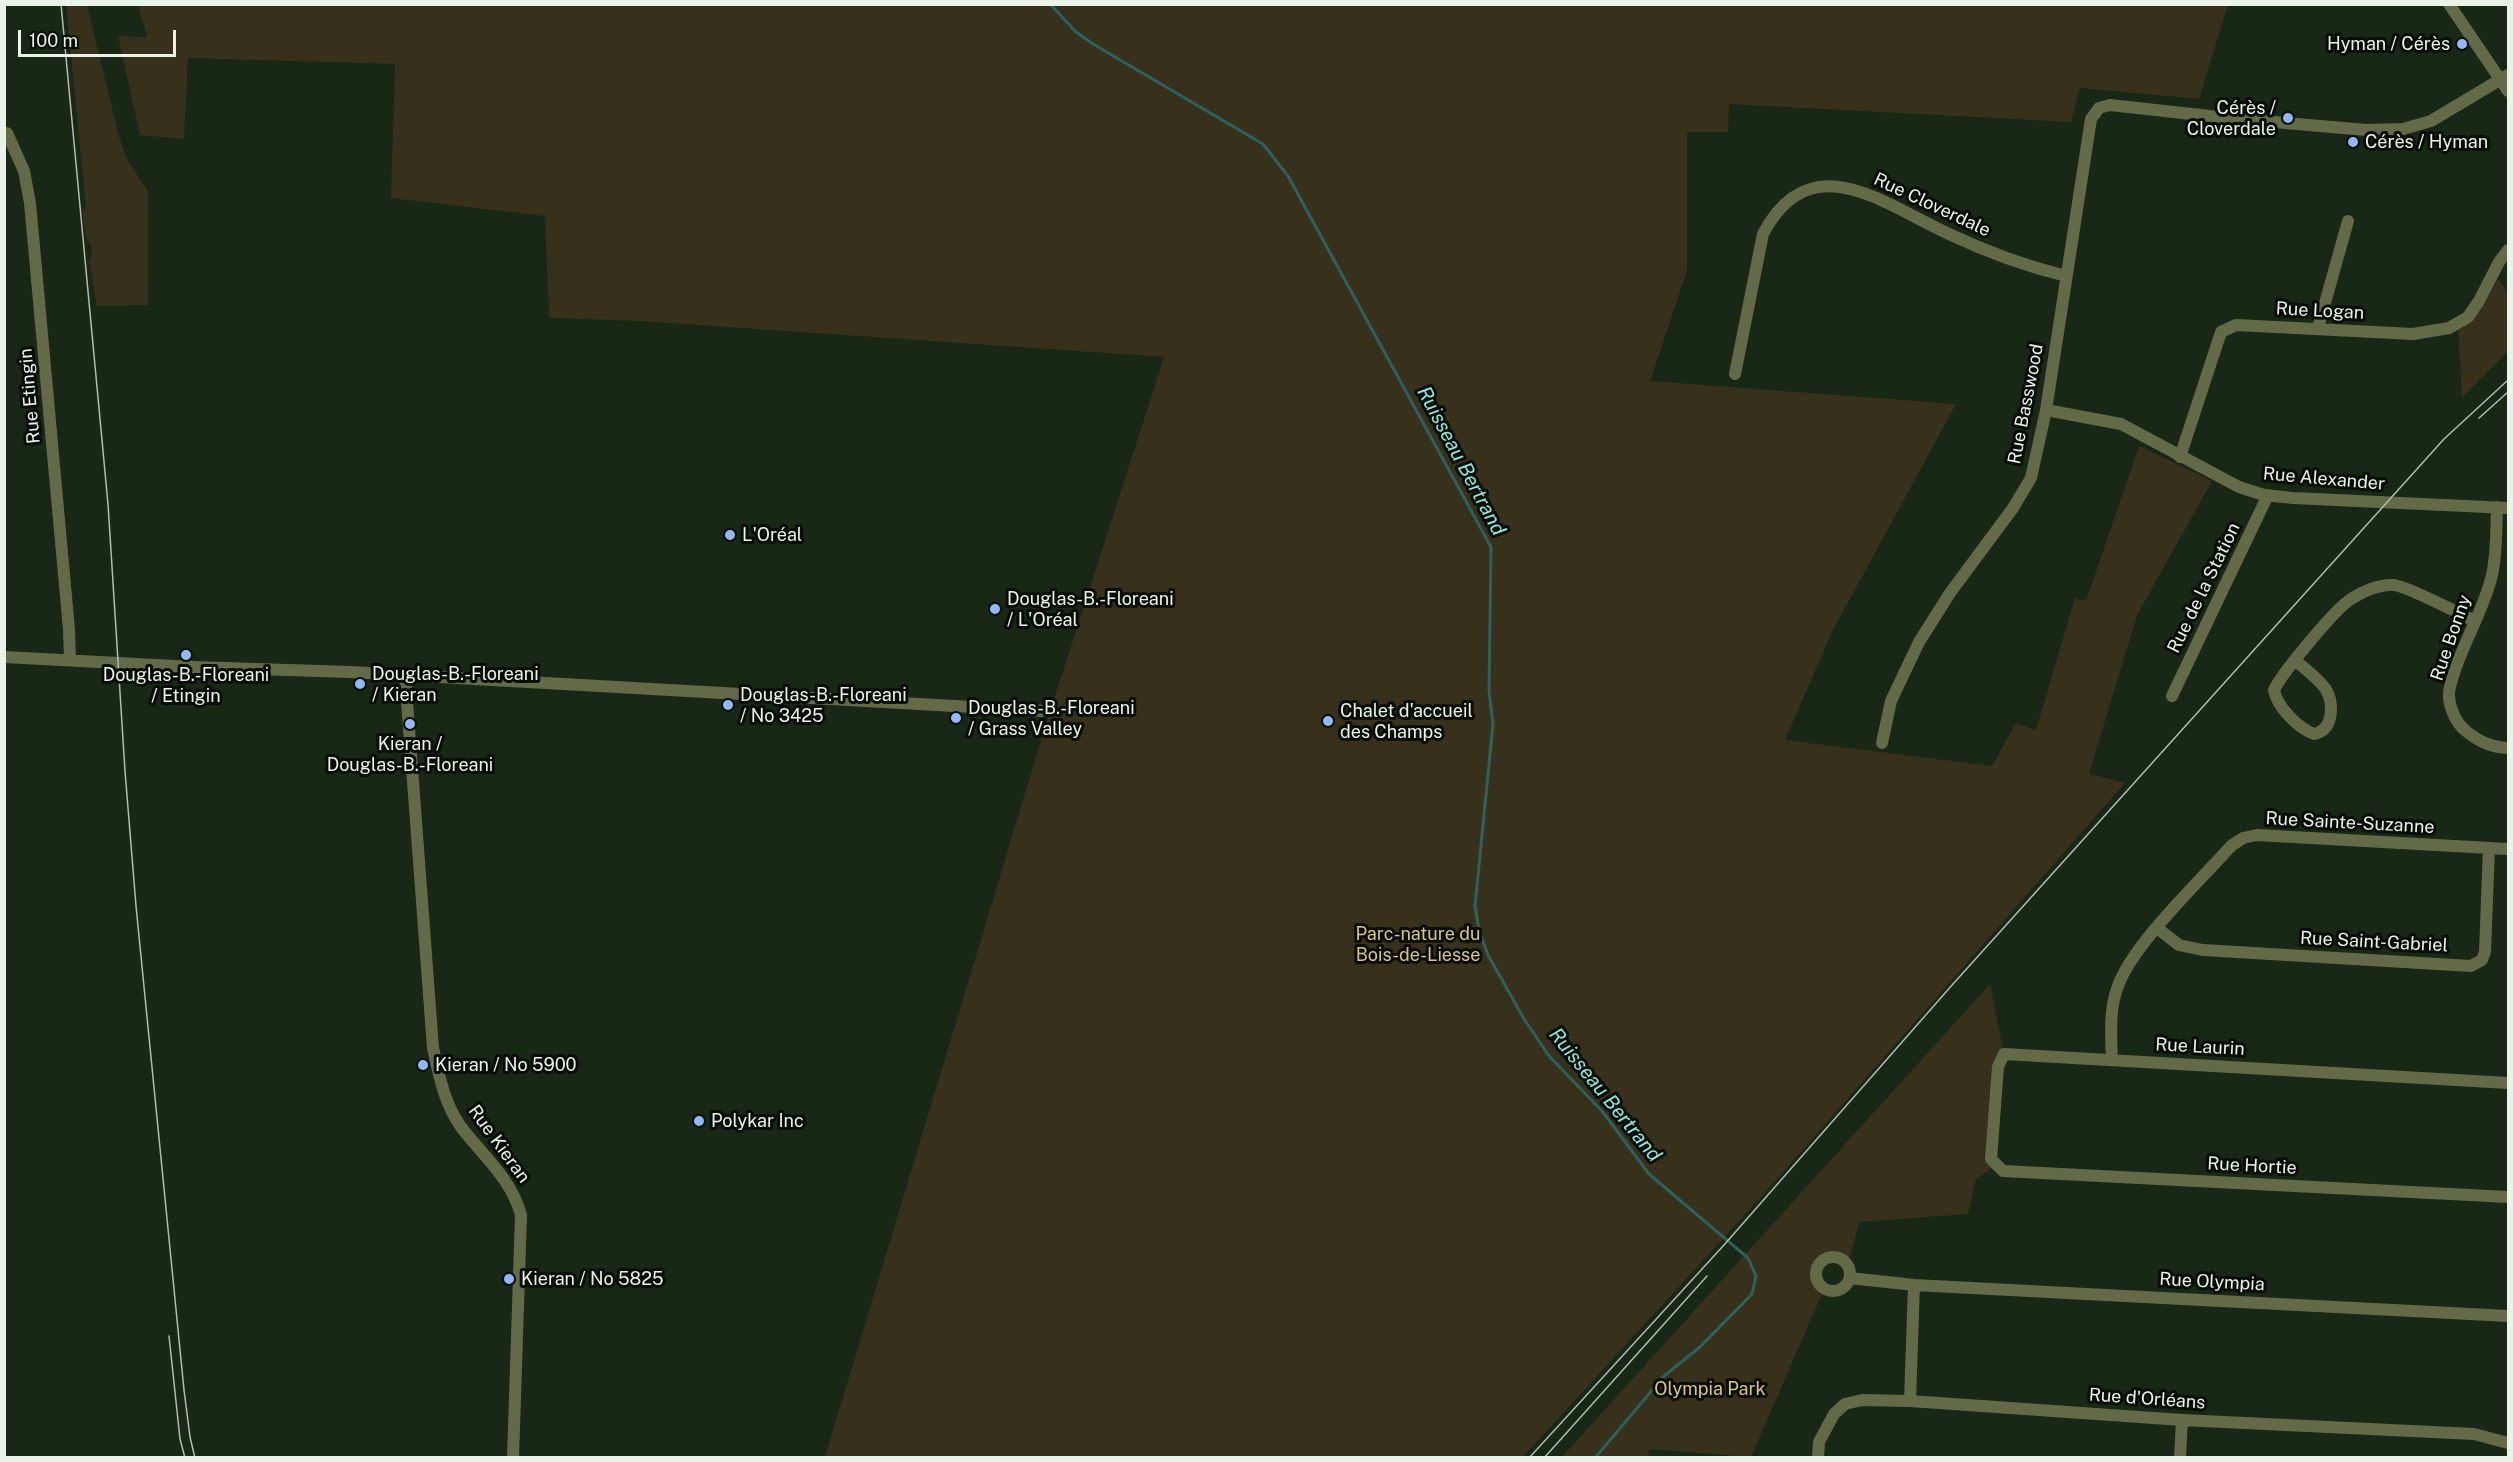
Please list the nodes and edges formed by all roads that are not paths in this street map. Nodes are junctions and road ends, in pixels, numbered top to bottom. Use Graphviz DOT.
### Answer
graph roads {
  1 [pos="2450,4"];
  2 [pos="2505,78"];
  3 [pos="2508,91"];
  4 [pos="7,133"];
  5 [pos="2348,221"];
  6 [pos="2508,250"];
  7 [pos="2066,276"];
  8 [pos="2318,328"];
  9 [pos="1735,374"];
  10 [pos="2046,410"];
  11 [pos="2180,457"];
  12 [pos="2268,495"];
  13 [pos="2503,507"];
  14 [pos="2475,621"];
  15 [pos="4,657"];
  16 [pos="70,660"];
  17 [pos="2295,660"];
  18 [pos="405,675"];
  19 [pos="2172,696"];
  20 [pos="1043,711"];
  21 [pos="1882,743"];
  22 [pos="2508,748"];
  23 [pos="2489,848"];
  24 [pos="2508,849"];
  25 [pos="2157,928"];
  26 [pos="2112,1060"];
  27 [pos="2508,1083"];
  28 [pos="1995,1166"];
  29 [pos="2508,1197"];
  30 [pos="1850,1278"];
  31 [pos="1914,1285"];
  32 [pos="2508,1316"];
  33 [pos="1910,1401"];
  34 [pos="2182,1420"];
  35 [pos="2508,1443"];
  36 [pos="513,1458"];
  37 [pos="1818,1458"];
  38 [pos="2180,1458"];
  1 -- 2 [label="street"];
  2 -- 3 [label="street"];
  2 -- 7 [label="street, Rue Basswood"];
  4 -- 16 [label="street, Rue Etingin"];
  5 -- 8 [label="street"];
  6 -- 8 [label="street, Rue Logan"];
  7 -- 9 [label="street, Rue Cloverdale"];
  7 -- 10 [label="street, Rue Basswood"];
  8 -- 11 [label="street, Rue Logan"];
  10 -- 11 [label="street, Rue Alexander"];
  10 -- 21 [label="street, Rue Basswood"];
  11 -- 12 [label="street, Rue Alexander"];
  12 -- 13 [label="street, Rue Alexander"];
  12 -- 19 [label="street, Rue de la Station"];
  13 -- 14 [label="street, Rue Bonny"];
  14 -- 17 [label="street"];
  14 -- 22 [label="street, Rue Bonny"];
  15 -- 16 [label="street"];
  16 -- 18 [label="street"];
  17 -- 17 [label="street"];
  18 -- 20 [label="street"];
  18 -- 36 [label="street, Rue Kieran"];
  23 -- 24 [label="street, Rue Sainte-Suzanne"];
  23 -- 25 [label="street, Rue Sainte-Suzanne"];
  23 -- 25 [label="street, Rue Saint-Gabriel"];
  25 -- 26 [label="street, Rue Sainte-Suzanne"];
  26 -- 27 [label="street, Rue Laurin"];
  26 -- 28 [label="street, Rue Laurin"];
  28 -- 29 [label="street, Rue Hortie"];
  30 -- 31 [label="street, Rue Olympia"];
  31 -- 32 [label="street, Rue Olympia"];
  31 -- 33 [label="street"];
  33 -- 34 [label="street, Rue d'Orléans"];
  33 -- 37 [label="street, Rue d'Orléans"];
  34 -- 35 [label="street, Rue d'Orléans"];
  34 -- 38 [label="street"];
}
